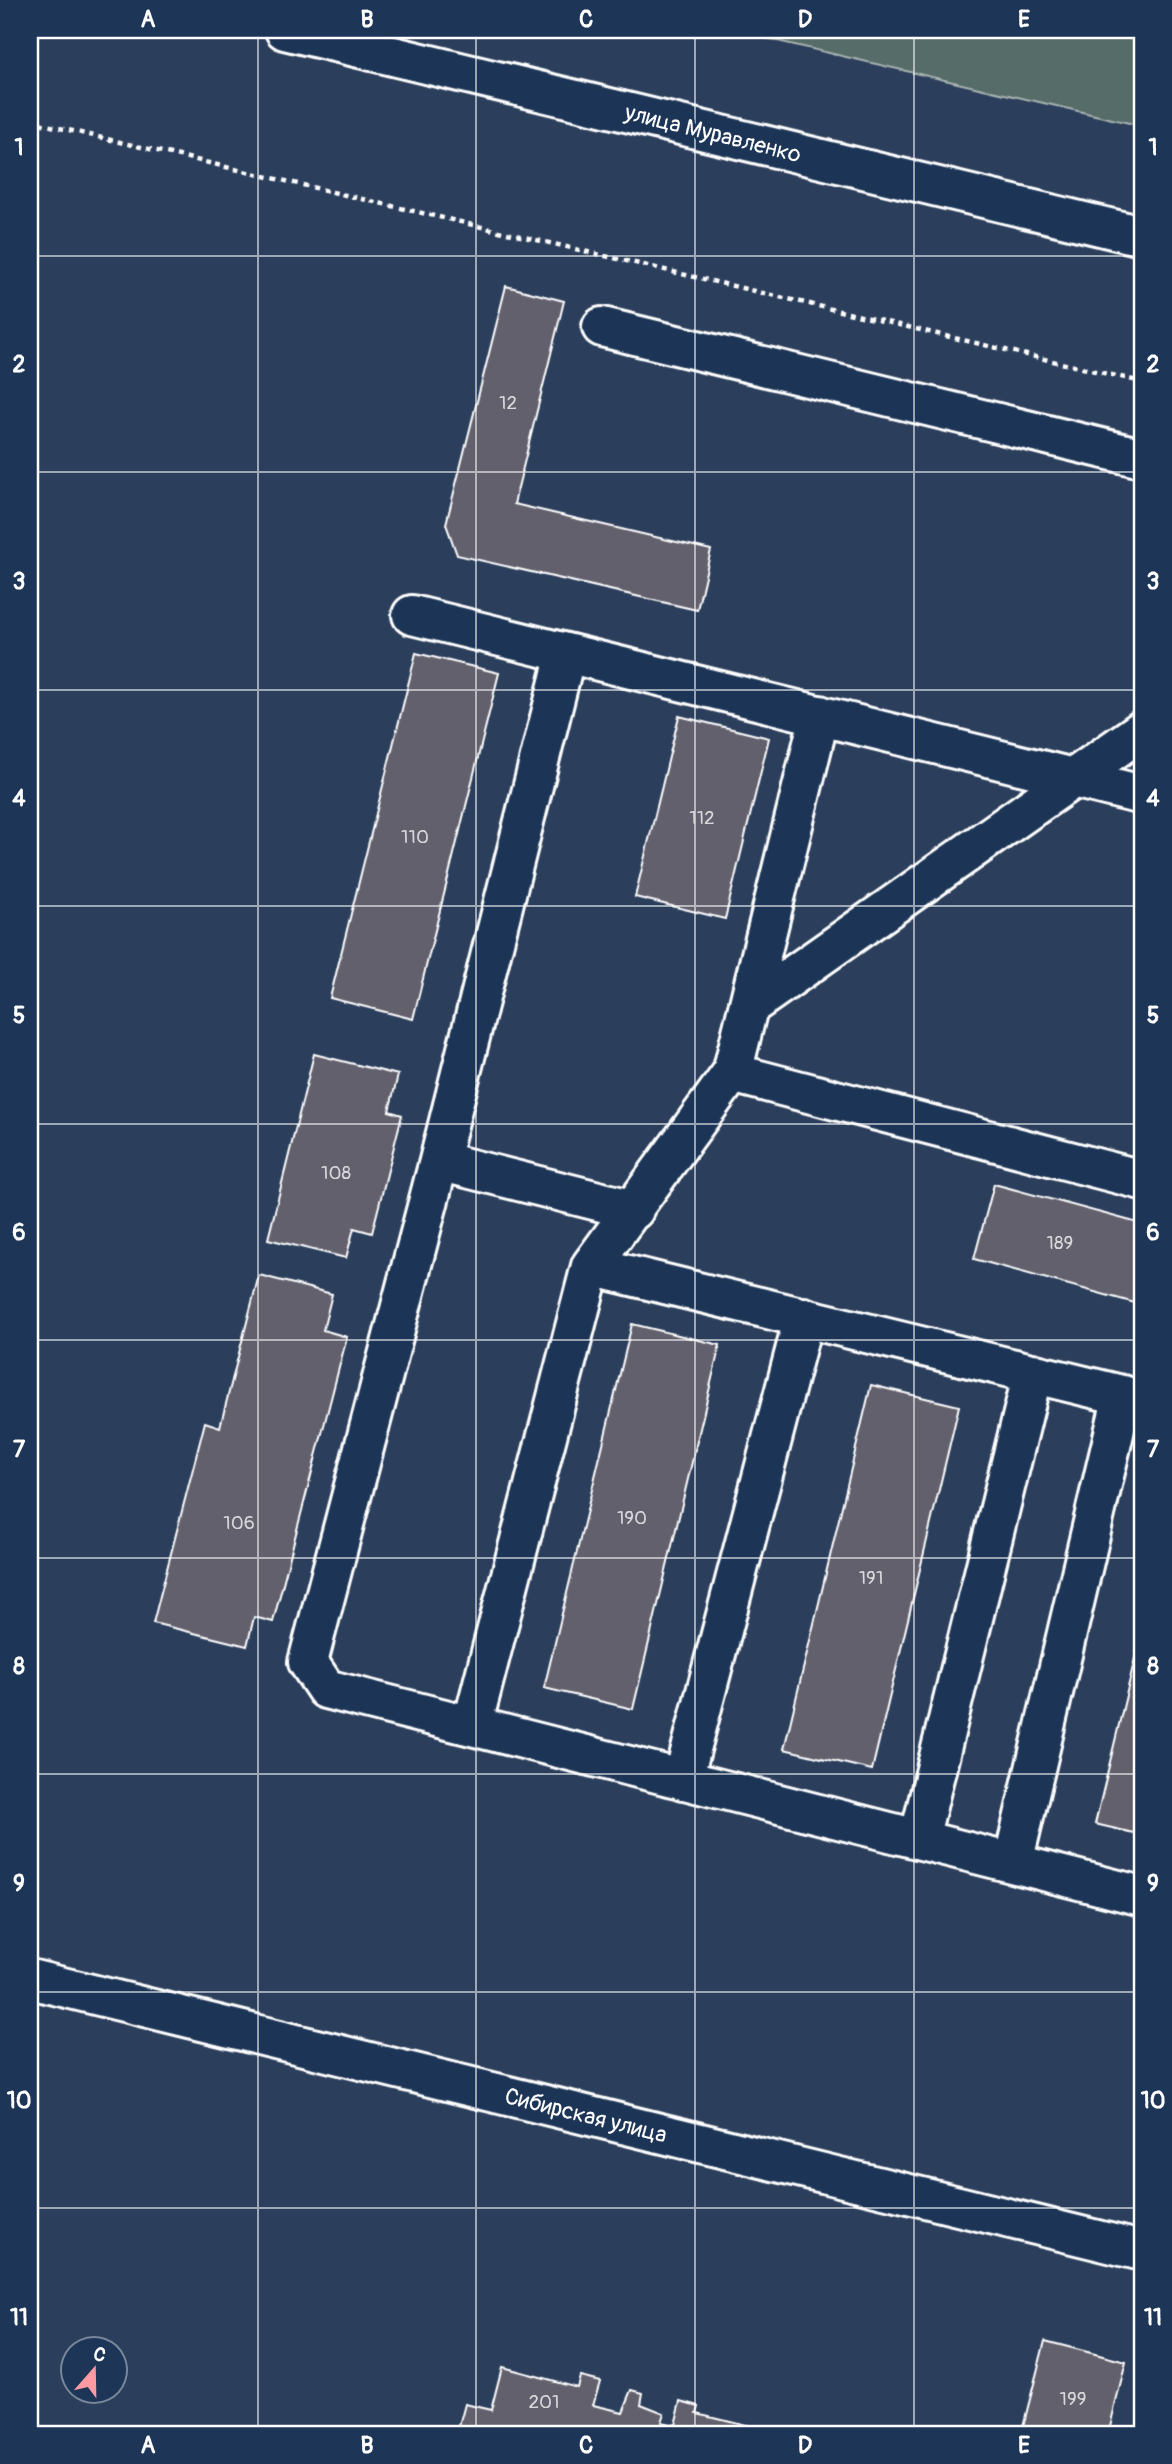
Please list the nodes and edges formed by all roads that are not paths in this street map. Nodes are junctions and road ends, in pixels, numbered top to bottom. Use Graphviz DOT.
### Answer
graph roads {
  1 [pos="285,30"];
  2 [pos="1142,236"];
  3 [pos="602,327"];
  4 [pos="1142,457"];
  5 [pos="412,615"];
  6 [pos="566,654"];
  7 [pos="820,715"];
  8 [pos="1142,730"];
  9 [pos="1075,778"];
  10 [pos="1142,794"];
  11 [pos="751,1004"];
  12 [pos="732,1073"];
  13 [pos="439,1161"];
  14 [pos="1142,1180"];
  15 [pos="634,1210"];
  16 [pos="591,1266"];
  17 [pos="804,1317"];
  18 [pos="1033,1373"];
  19 [pos="1133,1397"];
  20 [pos="472,1726"];
  21 [pos="684,1780"];
  22 [pos="919,1839"];
  23 [pos="1013,1863"];
  24 [pos="1142,1896"];
  25 [pos="30,1979"];
  26 [pos="1142,2251"];
  1 -- 2 [label="street, улица Муравленко"];
  3 -- 4 [label="street"];
  5 -- 6 [label="street"];
  6 -- 7 [label="street"];
  6 -- 13 [label="street"];
  7 -- 9 [label="street"];
  7 -- 11 [label="street"];
  8 -- 9 [label="street"];
  9 -- 10 [label="street"];
  9 -- 11 [label="street"];
  11 -- 12 [label="street"];
  12 -- 14 [label="street"];
  12 -- 15 [label="street"];
  13 -- 15 [label="street"];
  13 -- 20 [label="street"];
  15 -- 16 [label="street"];
  16 -- 17 [label="street"];
  16 -- 20 [label="street"];
  17 -- 18 [label="street"];
  17 -- 21 [label="street"];
  18 -- 19 [label="street"];
  18 -- 22 [label="street"];
  19 -- 23 [label="street"];
  20 -- 21 [label="street"];
  21 -- 22 [label="street"];
  22 -- 23 [label="street"];
  23 -- 24 [label="street"];
  25 -- 26 [label="street, Сибирская улица"];
}
